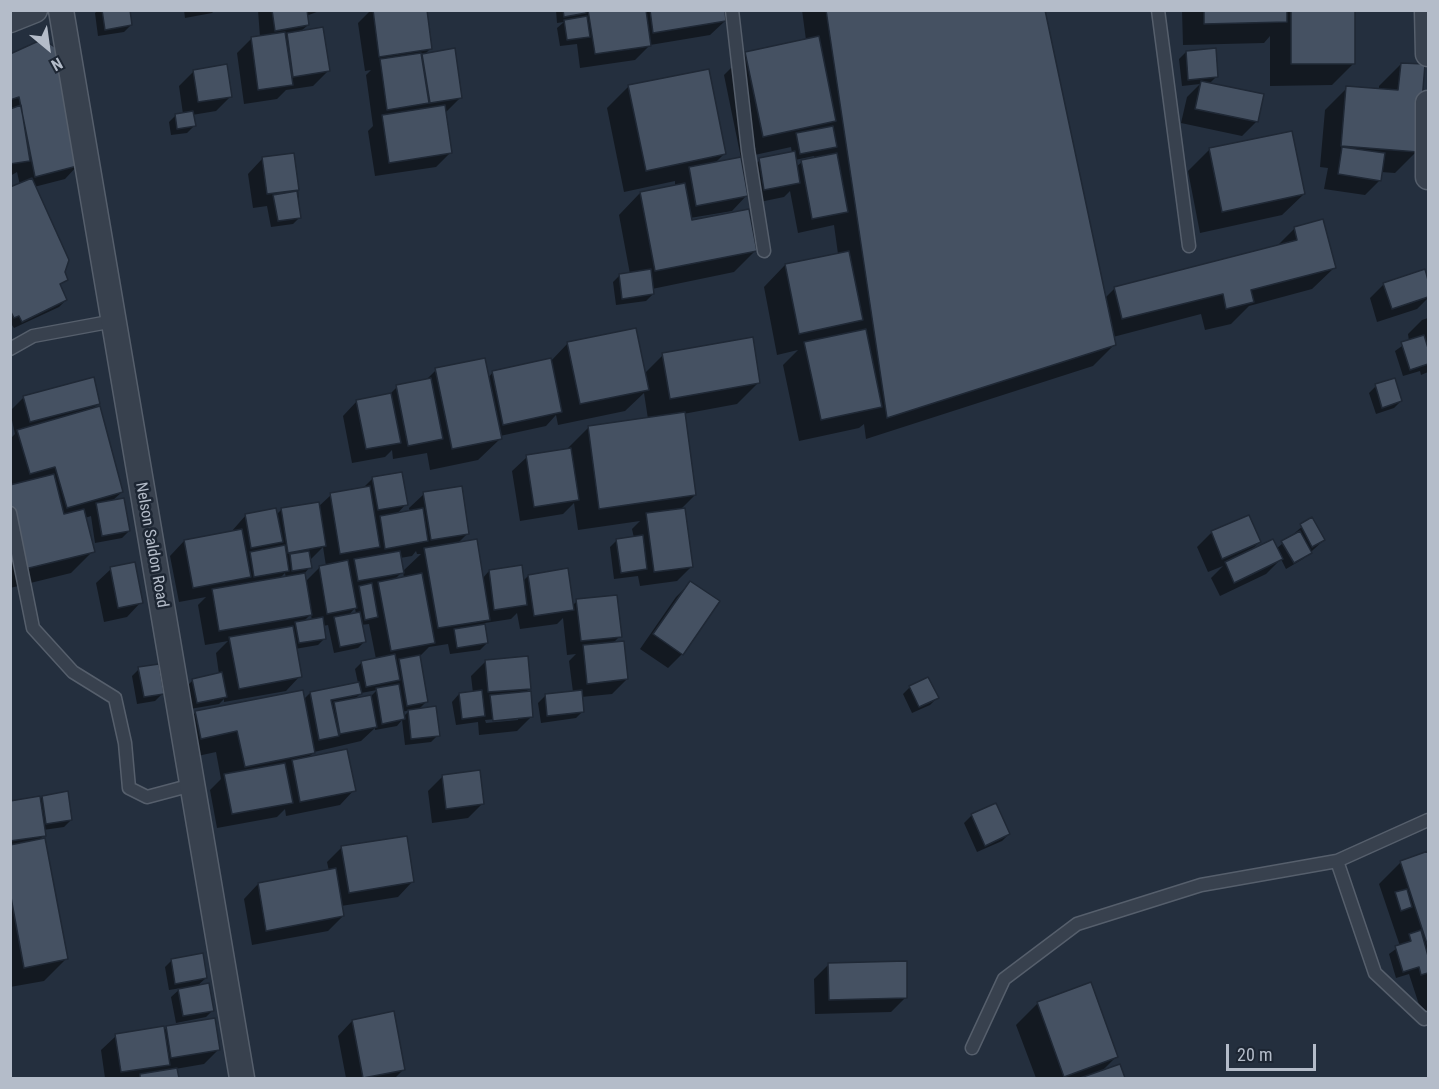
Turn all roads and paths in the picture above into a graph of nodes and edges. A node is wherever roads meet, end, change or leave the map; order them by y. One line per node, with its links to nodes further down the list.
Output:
1 (35, 10): 6 (street)
2 (61, 10): 12 (street, Nelson Saldon Road)
3 (732, 10): 11 (lane)
4 (1158, 10): 10 (lane)
5 (1427, 10): 7 (street)
6 (10, 20)
7 (1428, 54)
8 (1428, 103): 9 (street)
9 (1428, 177)
10 (1189, 246)
11 (765, 251)
12 (114, 321): 13 (lane); 15 (street, Nelson Saldon Road)
13 (10, 349)
14 (10, 513): 15 (lane)
15 (192, 784): 20 (street, Nelson Saldon Road)
16 (1428, 820): 17 (lane)
17 (1337, 861): 18 (lane); 19 (lane)
18 (1428, 1018)
19 (972, 1048)
20 (242, 1078)

